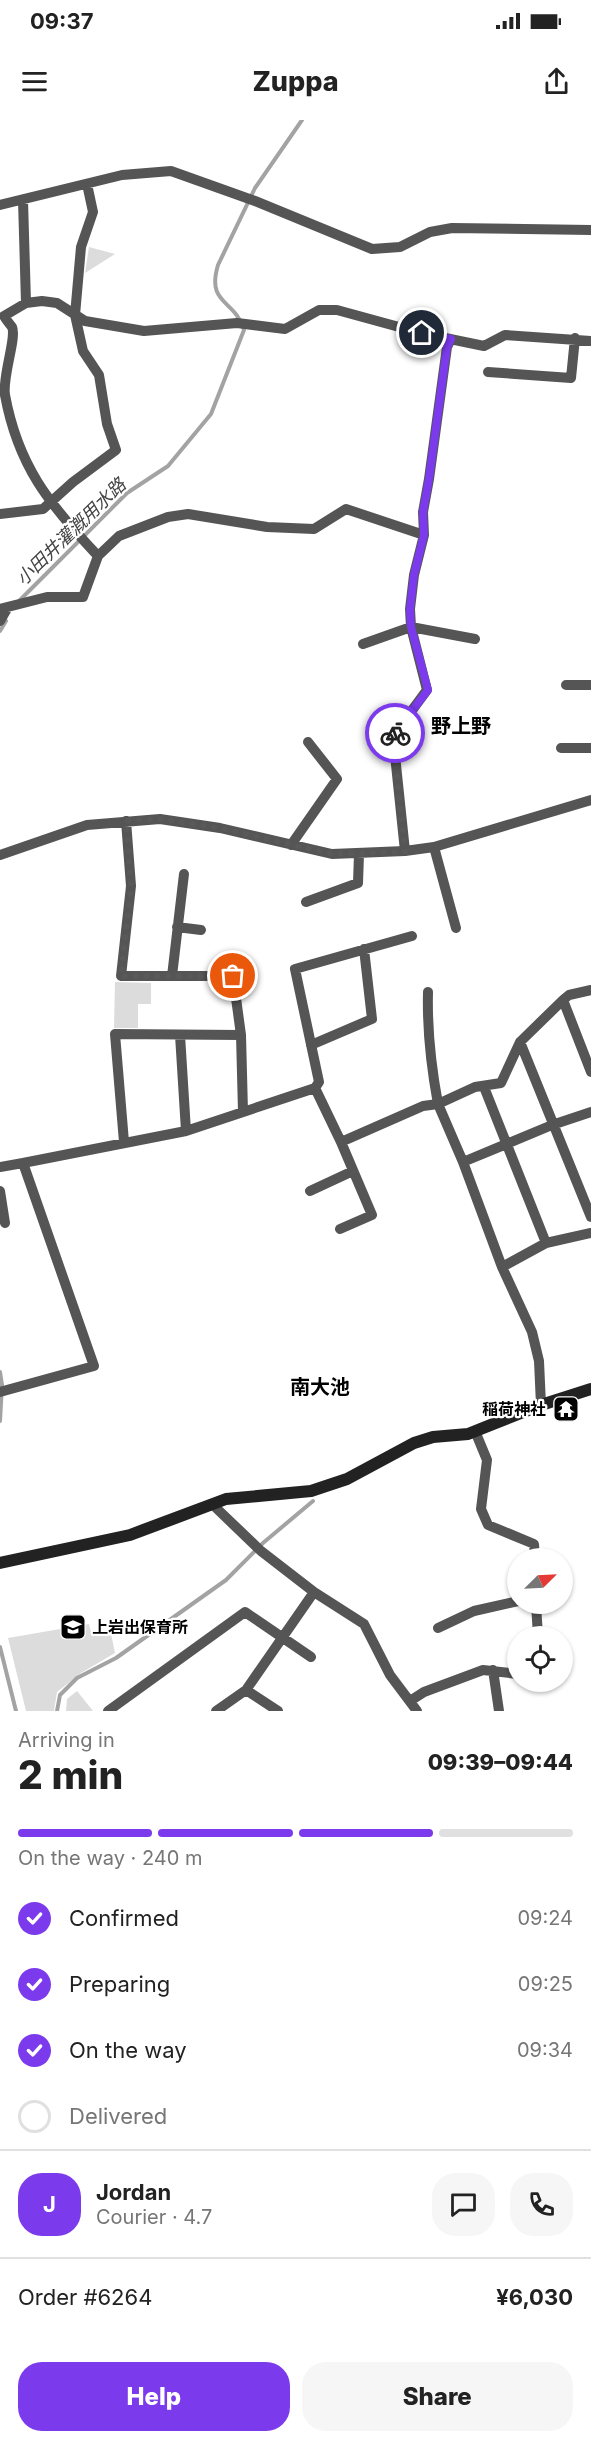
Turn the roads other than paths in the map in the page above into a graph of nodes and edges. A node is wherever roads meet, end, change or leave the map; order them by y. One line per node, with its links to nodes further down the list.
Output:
1 (87, 184): 2 (street); 4 (street); 6 (street)
2 (22, 200): 3 (street); 5 (street)
3 (0, 206)
4 (591, 230)
5 (26, 303): 6 (street); 7 (street)
6 (75, 315): 9 (street); 12 (street)
7 (2, 317): 12 (street)
8 (575, 338): 9 (street); 10 (street); 11 (street)
9 (451, 339): 14 (street)
10 (591, 340)
11 (488, 372)
12 (51, 502): 13 (street); 15 (street)
13 (0, 514)
14 (424, 535): 15 (street); 18 (street)
15 (98, 556): 16 (street)
16 (4, 608): 17 (street)
17 (0, 621)
18 (411, 627): 19 (street); 20 (street); 30 (street)
19 (475, 639)
20 (363, 644)
21 (566, 685): 22 (street)
22 (591, 685)
23 (308, 742): 28 (street)
24 (561, 748): 25 (street)
25 (591, 748)
26 (591, 800): 29 (street)
27 (126, 821): 28 (street); 31 (street); 40 (street)
28 (291, 844): 32 (street)
29 (434, 847): 30 (street); 36 (street)
30 (405, 852): 32 (street)
31 (0, 855)
32 (359, 855): 34 (street)
33 (184, 874): 35 (street)
34 (306, 902)
35 (177, 927): 37 (street); 40 (street)
36 (456, 928)
37 (201, 930)
38 (412, 936): 39 (street)
39 (364, 950): 47 (street); 47 (street)
40 (172, 976): 45 (street)
41 (591, 990): 43 (street)
42 (428, 992): 51 (street)
43 (563, 1000): 46 (street); 48 (street)
44 (180, 1035): 45 (street); 55 (street); 56 (street)
45 (242, 1035): 52 (street)
46 (520, 1042): 49 (street); 54 (street)
47 (311, 1045): 50 (street)
48 (591, 1072)
49 (484, 1087): 51 (street); 58 (street)
50 (315, 1088): 52 (street); 57 (street)
51 (438, 1104): 57 (street); 59 (street)
52 (243, 1112): 55 (street)
53 (591, 1112): 54 (street)
54 (552, 1125): 58 (street); 65 (street)
55 (186, 1131): 56 (street)
56 (124, 1142): 60 (street)
57 (341, 1142): 62 (street)
58 (507, 1143): 59 (street); 69 (street)
59 (463, 1162): 70 (street)
60 (23, 1163): 61 (street); 72 (street)
61 (0, 1167)
62 (353, 1171): 64 (street); 67 (street)
63 (0, 1191): 66 (street)
64 (310, 1191)
65 (591, 1217)
66 (5, 1223)
67 (340, 1228)
68 (591, 1233): 69 (street)
69 (546, 1242): 70 (street)
70 (502, 1267): 73 (street)
71 (591, 1389): 73 (main road)
72 (4, 1391)
73 (541, 1405): 74 (main road)
74 (475, 1431): 75 (main road); 76 (street)
75 (212, 1504): 77 (main road); 78 (street)
76 (534, 1548)
77 (0, 1563)
78 (315, 1592): 81 (street); 86 (street)
79 (507, 1604): 80 (street)
80 (438, 1628)
81 (283, 1638): 82 (street); 85 (street); 87 (street)
82 (311, 1657)
83 (493, 1670): 84 (street); 86 (street); 91 (street)
84 (507, 1672)
85 (246, 1690): 88 (street); 89 (street)
86 (410, 1701): 90 (street)
87 (108, 1711)
88 (216, 1711)
89 (278, 1711)
90 (417, 1711)
91 (499, 1711)

